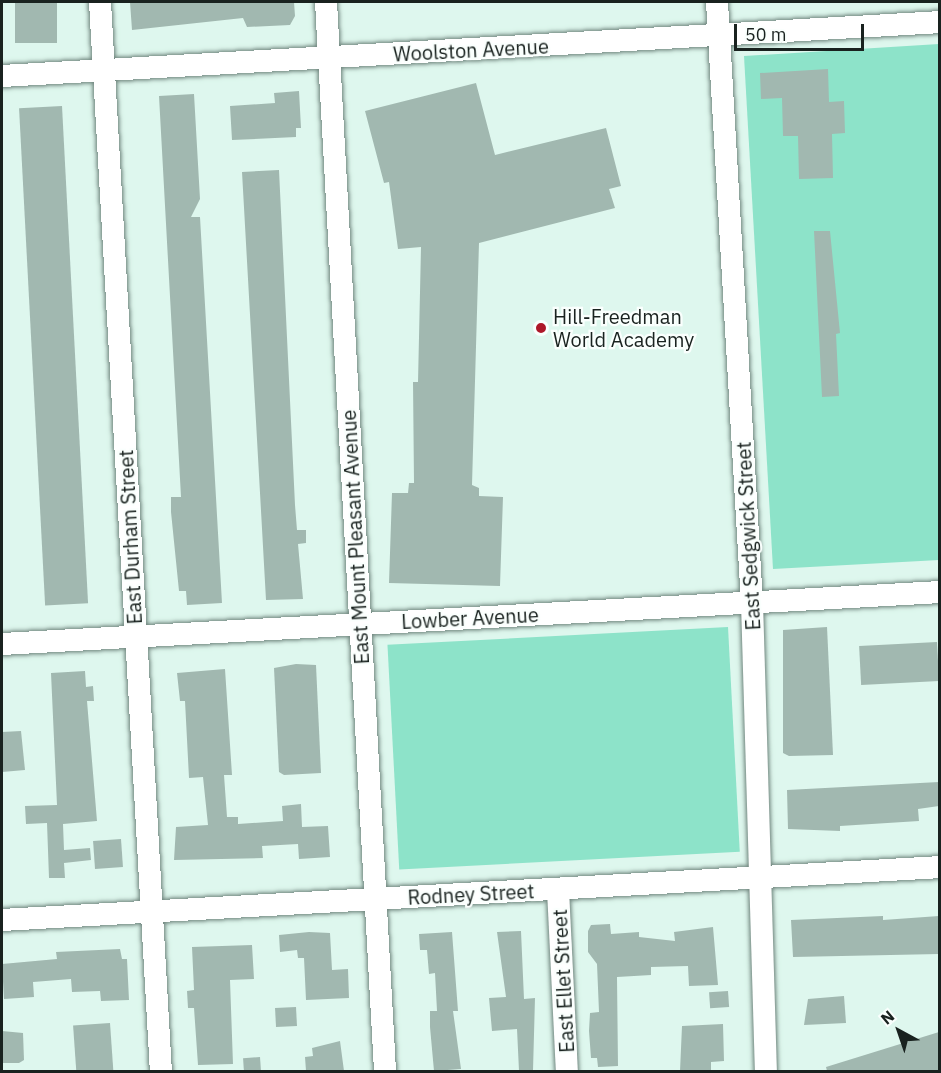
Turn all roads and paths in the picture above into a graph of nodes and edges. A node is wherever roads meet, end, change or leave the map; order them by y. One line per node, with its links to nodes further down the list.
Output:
1 (100, 2): 7 (street, East Durham Street)
2 (326, 2): 6 (street, East Mount Pleasant Avenue)
3 (717, 2): 5 (street, East Sedgwick Street)
4 (939, 22): 5 (street, Woolston Avenue)
5 (719, 35): 6 (street, Woolston Avenue); 10 (street, East Sedgwick Street)
6 (328, 58): 7 (street, Woolston Avenue); 11 (street, East Mount Pleasant Avenue)
7 (104, 70): 8 (street, Woolston Avenue); 12 (street, East Durham Street)
8 (2, 76)
9 (939, 592): 10 (street, Lowber Avenue)
10 (752, 603): 11 (street, Lowber Avenue); 15 (street, East Sedgwick Street)
11 (360, 624): 12 (street, Lowber Avenue); 17 (street, East Mount Pleasant Avenue)
12 (136, 635): 13 (street, Lowber Avenue); 18 (street, East Durham Street)
13 (2, 644)
14 (939, 867): 15 (street, Rodney Street)
15 (758, 877): 16 (street, Rodney Street); 23 (street, East Sedgwick Street)
16 (558, 890): 17 (street, Rodney Street); 22 (street, East Ellet Street)
17 (376, 899): 18 (street, Rodney Street); 21 (street, East Mount Pleasant Avenue)
18 (152, 911): 19 (street, Rodney Street); 20 (street, East Durham Street)
19 (2, 920)
20 (161, 1071)
21 (385, 1071)
22 (567, 1071)
23 (766, 1071)

